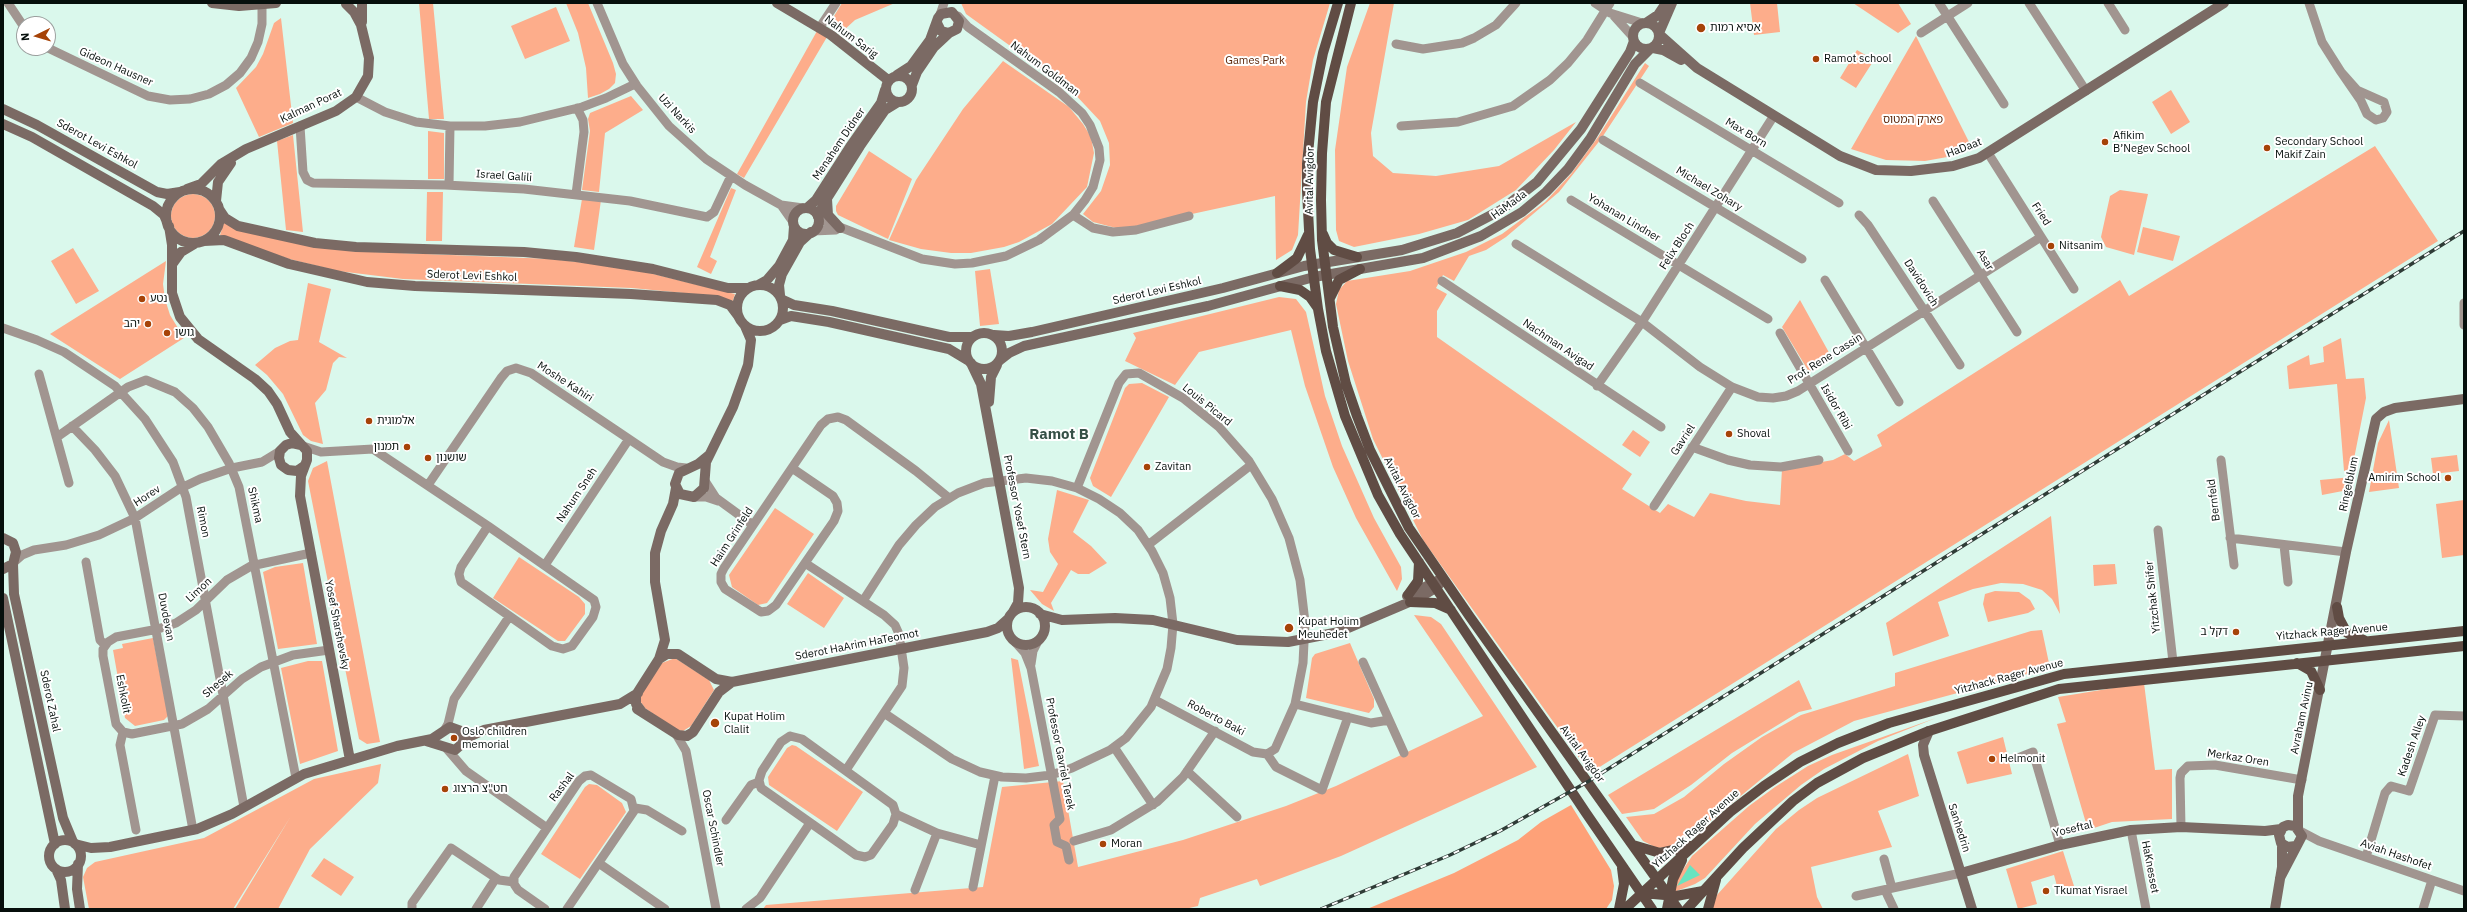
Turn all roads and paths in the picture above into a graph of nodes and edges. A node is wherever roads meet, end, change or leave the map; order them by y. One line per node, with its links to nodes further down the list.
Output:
1 (8, 3): 26 (street)
2 (212, 3): 23 (street)
3 (276, 3): 23 (street)
4 (360, 3): 22 (street); 31 (street, Kalman Porat)
5 (597, 3): 44 (street, Uzi Narkis)
6 (777, 3): 30 (street, Nahum Sarig)
7 (836, 3): 30 (street)
8 (944, 3): 28 (street)
9 (948, 3): 25 (street, Nahum Goldman)
10 (1338, 3): 80 (main road, Avital Avigdor)
11 (1351, 3): 81 (main road, Avital Avigdor)
12 (1516, 3): 38 (street)
13 (1595, 3): 24 (street)
14 (1666, 3): 29 (street)
15 (1672, 3): 36 (street)
16 (1939, 3): 27 (street)
17 (1968, 3): 27 (street)
18 (2029, 3): 47 (street)
19 (2108, 3): 32 (street)
20 (2224, 3): 47 (street, HaDaat)
21 (2308, 3): 42 (street)
22 (345, 4): 31 (street, Kalman Porat)
23 (262, 5): 40 (street, Gideon Hausner)
24 (1608, 9): 29 (street); 37 (street); 57 (street)
25 (956, 14): 28 (street); 33 (street); 34 (street, Nahum Goldman)
26 (17, 16)
27 (1947, 17): 35 (street); 50 (street)
28 (938, 19): 33 (street); 43 (street, Menahem Didner)
29 (1644, 23): 36 (street); 37 (street)
30 (820, 27): 43 (street, Nahum Sarig)
31 (362, 28): 48 (street, Kalman Porat)
32 (2125, 30)
33 (951, 33): 34 (street); 46 (street)
34 (977, 33): 74 (street, Nahum Goldman)
35 (1921, 33)
36 (1660, 34): 39 (street); 41 (street, HaDaat)
37 (1633, 39): 39 (street); 87 (street, HaMada)
38 (1396, 44)
39 (1651, 49): 41 (street, HaDaat); 93 (street, HaMada)
40 (56, 52)
41 (1697, 68): 53 (street, HaDaat)
42 (2341, 72): 42 (street)
43 (890, 82): 46 (street); 49 (street); 73 (street, Menahem Didner)
44 (635, 84): 51 (street); 62 (street, Uzi Narkis)
45 (1640, 84): 60 (street, Max Born)
46 (912, 86): 49 (street)
47 (2086, 91): 61 (street, HaDaat)
48 (356, 97): 55 (street, Kalman Porat); 56 (street)
49 (898, 102): 65 (street, Menahem Didner)
50 (2004, 104)
51 (577, 108): 56 (street); 66 (street)
52 (3, 109): 64 (street, Sderot Levi Eshkol)
53 (1773, 116): 60 (street, Felix Bloch); 61 (street, HaDaat)
54 (3, 124): 78 (street)
55 (300, 126): 59 (street, Kalman Porat); 63 (street, Israel Galili)
56 (450, 126): 63 (street)
57 (1401, 126)
58 (1603, 140): 72 (street, Michael Zohary)
59 (251, 146): 64 (street, Kalman Porat); 70 (street, Kalman Porat)
60 (1752, 150): 69 (street, Max Born); 72 (street, Felix Bloch)
61 (1988, 153): 84 (street, Fried)
62 (730, 176): 66 (street, Israel Galili); 71 (street, Uzi Narkis)
63 (450, 185): 66 (street, Israel Galili)
64 (184, 191): 70 (street); 78 (street)
65 (830, 193): 77 (street, Menahem Didner); 82 (street)
66 (576, 194)
67 (1571, 200): 91 (street, Yohanan Lindner)
68 (1933, 201): 96 (street, Asar)
69 (1839, 204)
70 (218, 205): 85 (street); 102 (street)
71 (781, 205): 73 (street, Uzi Narkis); 79 (street, Uzi Narkis)
72 (1716, 207): 88 (street, Michael Zohary); 91 (street, Felix Bloch)
73 (805, 208): 77 (street); 79 (street)
74 (1073, 215): 76 (street); 82 (street, Nahum Goldman)
75 (1859, 215): 108 (street, Davidovich)
76 (1189, 216)
77 (819, 218): 82 (street, Nahum Goldman); 83 (street)
78 (168, 224): 85 (street); 92 (street)
79 (794, 224): 83 (street); 100 (street)
80 (1309, 227): 90 (main road, Avital Avigdor); 94 (main road)
81 (1321, 229): 87 (main road); 89 (main road, Avital Avigdor)
82 (844, 230): 83 (street, Nahum Goldman)
83 (812, 232): 104 (street)
84 (2042, 237): 96 (street, Prof. Rene Cassin); 103 (street, Fried)
85 (200, 242): 92 (street); 109 (street, Sderot Levi Eshkol)
86 (1516, 244): 112 (street, Prof. Rene Cassin)
87 (1357, 257): 89 (street, HaMada)
88 (1802, 259)
89 (1324, 262): 90 (street, Sderot Levi Eshkol); 95 (main road, Avital Avigdor)
90 (1312, 264): 94 (street, Sderot Levi Eshkol); 97 (main road, Avital Avigdor)
91 (1679, 265): 110 (street, Yohanan Lindner); 112 (street, Felix Bloch)
92 (171, 269): 133 (street)
93 (1360, 269): 95 (street, HaMada); 105 (main road)
94 (1277, 273): 119 (street, Sderot Levi Eshkol)
95 (1326, 275): 97 (street, HaMada); 105 (main road, Avital Avigdor)
96 (1981, 276): 108 (street, Prof. Rene Cassin); 117 (street, Asar)
97 (1314, 277): 101 (street); 107 (main road, Avital Avigdor)
98 (1826, 280): 121 (street)
99 (1442, 281): 128 (street, Nachman Avigad)
100 (758, 285): 102 (street); 104 (street)
101 (1280, 286): 107 (main road); 124 (street)
102 (748, 288): 109 (street)
103 (2074, 289)
104 (781, 297): 111 (street); 120 (street)
105 (1329, 302): 189 (main road, Avital Avigdor)
106 (2464, 303): 113 (street)
107 (1318, 309): 180 (main road, Avital Avigdor)
108 (1925, 311): 121 (street, Prof. Rene Cassin); 125 (street, Davidovich)
109 (739, 317): 114 (street)
110 (1768, 319)
111 (780, 320): 116 (street); 123 (street)
112 (1642, 322): 128 (street, Felix Bloch); 129 (street, Prof. Rene Cassin)
113 (2464, 325)
114 (745, 326): 116 (street); 122 (street)
115 (3, 328): 130 (street, Rimon)
116 (766, 330): 122 (street)
117 (2017, 332)
118 (1780, 333): 127 (street, Isidor Ribi)
119 (994, 335): 120 (street); 124 (street)
120 (972, 337): 123 (street)
121 (1866, 347): 127 (street, Prof. Rene Cassin); 132 (street)
122 (750, 353): 144 (street)
123 (970, 362): 124 (street); 136 (street, Professor Yosef Stern)
124 (998, 363): 136 (street, Professor Yosef Stern)
125 (1960, 365)
126 (39, 374): 137 (street)
127 (1809, 384): 129 (street, Prof. Rene Cassin); 142 (street, Isidor Ribi)
128 (1597, 386): 135 (street, Nachman Avigad)
129 (1732, 387): 140 (street, Gavriel)
130 (121, 392): 134 (street, Shikma); 152 (street, Shikma); 160 (street, Rimon)
131 (2464, 399): 178 (street, Ringelblum)
132 (1899, 402)
133 (285, 422): 139 (street); 141 (street)
134 (72, 426): 137 (street, Shikma); 168 (street, Duvdevan)
135 (1661, 427)
136 (990, 432): 156 (street, Professor Yosef Stern)
137 (56, 437): 157 (street)
138 (629, 439): 148 (street, Moshe Kahiri); 158 (street, Moshe Kahiri); 185 (street, Nahum Sneh)
139 (302, 445): 141 (street); 143 (street); 149 (street)
140 (1692, 447): 145 (street); 166 (street, Gavriel)
141 (280, 450): 147 (street, Horev); 153 (street)
142 (1848, 451)
143 (323, 452): 149 (street); 158 (street)
144 (709, 455): 151 (street); 155 (street)
145 (1819, 460)
146 (2221, 460): 173 (street, Bernfeld)
147 (262, 462): 152 (street, Horev); 153 (street, Horev)
148 (663, 462): 151 (street, Moshe Kahiri); 159 (street, Moshe Kahiri)
149 (305, 464): 153 (street); 162 (street, Yosef Sharshevsky)
150 (1251, 466): 161 (street, Louis Picard); 175 (street); 207 (street, Louis Picard)
151 (688, 467): 155 (street); 159 (street)
152 (232, 468): 160 (street, Horev); 184 (street, Shikma)
153 (284, 468): 162 (street, Yosef Sharshevsky)
154 (792, 468): 164 (street, Haim Grinfeld); 170 (street, Haim Grinfeld); 183 (street)
155 (705, 480): 163 (street); 165 (street)
156 (1000, 480): 161 (street); 164 (street); 190 (street, Professor Yosef Stern)
157 (69, 483)
158 (428, 485): 169 (street)
159 (676, 486): 163 (street); 167 (street)
160 (183, 487): 168 (street, Horev); 193 (street, Rimon)
161 (1077, 488): 175 (street)
162 (300, 496): 179 (street, Yosef Sharshevsky)
163 (693, 497): 165 (street); 167 (street)
164 (949, 498): 194 (street)
165 (720, 501): 170 (street)
166 (1654, 506)
167 (669, 515): 205 (street)
168 (135, 518): 177 (street, Horev); 202 (street, Duvdevan)
169 (488, 526): 185 (street); 199 (street)
170 (753, 526): 183 (street, Haim Grinfeld)
171 (3, 528): 174 (street)
172 (2158, 530): 220 (street, Yitzchak Shifer)
173 (2230, 538): 176 (street); 186 (street, Bernfeld)
174 (7, 539): 177 (street, Horev); 182 (street, Sderot Zahal)
175 (1148, 545): 201 (street)
176 (2284, 545): 178 (street); 188 (street)
177 (44, 548): 182 (street, Horev)
178 (2346, 552): 195 (street, Ringelblum)
179 (311, 553): 184 (street, Limon); 214 (street, Yosef Sharshevsky)
180 (1418, 560): 189 (main road, Avital Avigdor); 192 (main road)
181 (86, 562): 210 (street, Eshkolit)
182 (14, 563): 187 (street); 286 (street, Sderot Zahal)
183 (805, 563): 194 (street)
184 (255, 565): 193 (street, Limon); 218 (street, Shikma)
185 (545, 565): 199 (street)
186 (2234, 565)
187 (3, 569)
188 (2288, 582)
189 (1438, 583): 192 (street); 197 (main road, Avital Avigdor); 290 (main road, Avital Avigdor)
190 (1020, 588): 196 (street, Professor Yosef Stern); 198 (street, Professor Yosef Stern)
191 (3, 598): 288 (street)
192 (1409, 599): 197 (main road); 207 (street)
193 (206, 601): 202 (street, Limon); 227 (street, Rimon)
194 (863, 601): 213 (street)
195 (2337, 607): 209 (main road); 211 (street, Ringelblum)
196 (1038, 612): 198 (street); 200 (street); 206 (street)
197 (1454, 613): 301 (main road, Avital Avigdor)
198 (1011, 616): 203 (street, Sderot HaArim HaTeomot); 208 (street)
199 (509, 617): 234 (street)
200 (1064, 620): 201 (street); 206 (street)
201 (1173, 624): 207 (street); 229 (street)
202 (156, 629): 210 (street, Limon); 238 (street, Duvdevan)
203 (987, 632): 208 (street, Sderot HaArim HaTeomot); 213 (street, Sderot HaArim HaTeomot)
204 (2464, 632): 209 (main road, Yitzhack Rager Avenue)
205 (665, 634): 215 (street); 216 (street)
206 (1041, 637): 208 (street); 222 (street, Professor Gavriel Terek)
207 (1304, 640): 231 (street)
208 (1014, 641): 222 (street, Professor Gavriel Terek)
209 (2367, 641): 211 (main road, Yitzhack Rager Avenue)
210 (105, 645): 243 (street, Eshkolit)
211 (2329, 645): 217 (street, Avraham Avinu); 220 (main road, Yitzhack Rager Avenue)
212 (2464, 646): 217 (main road)
213 (901, 649): 224 (street, Sderot HaArim HaTeomot); 233 (street)
214 (329, 650): 218 (street, Shesek); 257 (street, Yosef Sharshevsky)
215 (680, 655): 216 (street); 223 (street, Sderot HaArim HaTeomot)
216 (659, 659): 226 (street)
217 (2327, 660): 221 (main road); 225 (street, Avraham Avinu)
218 (273, 662): 227 (street, Shesek); 263 (street, Shikma)
219 (1364, 662): 237 (street)
220 (2173, 662): 289 (main road, Yitzhack Rager Avenue)
221 (2297, 663): 225 (main road); 242 (main road)
222 (1031, 668): 261 (street, Professor Gavriel Terek)
223 (714, 678): 224 (street, Sderot HaArim HaTeomot); 228 (street)
224 (732, 682): 228 (street, Sderot HaArim HaTeomot)
225 (2320, 690): 264 (street, Avraham Avinu)
226 (638, 692): 230 (street); 232 (street)
227 (224, 695): 238 (street, Shesek); 268 (street, Rimon)
228 (717, 695): 245 (street, Sderot HaArim HaTeomot)
229 (1155, 700): 241 (street, Roberto Baki); 250 (street)
230 (620, 704): 232 (street); 240 (street)
231 (1295, 704): 236 (street); 254 (street)
232 (642, 712): 246 (street)
233 (884, 713): 259 (street); 262 (street)
234 (450, 714): 239 (street); 244 (street)
235 (2464, 716): 296 (street, Kadesh Alley)
236 (1348, 717): 237 (street); 254 (street)
237 (1389, 720): 253 (street)
238 (174, 726): 243 (street, Shesek); 279 (street, Duvdevan)
239 (458, 729): 240 (street); 244 (street); 249 (street)
240 (486, 729): 249 (street)
241 (1215, 731): 254 (street, Roberto Baki); 260 (street)
242 (1929, 731): 247 (main road); 255 (street, Sanhedrin)
243 (123, 732): 278 (street)
244 (443, 732): 248 (street); 251 (street)
245 (693, 732): 246 (street); 252 (street)
246 (676, 734): 252 (street, Oscar Schindler)
247 (1901, 740): 255 (street); 304 (main road)
248 (424, 741): 251 (street); 257 (street)
249 (462, 744): 251 (street); 258 (street)
250 (1114, 747): 261 (street); 267 (street)
251 (446, 748): 258 (street)
252 (686, 751): 326 (street, Oscar Schindler)
253 (1404, 753)
254 (1266, 754)
255 (1924, 755): 303 (street, Sanhedrin)
256 (2018, 758): 291 (street)
257 (350, 760): 263 (street)
258 (459, 763): 276 (street)
259 (846, 770): 265 (street); 270 (street)
260 (1187, 772): 267 (street); 271 (street)
261 (1051, 774): 262 (street); 298 (street, Professor Gavriel Terek)
262 (995, 776): 293 (street)
263 (296, 778): 268 (street)
264 (2302, 780): 266 (street, Avraham Avinu); 274 (street, Merkaz Oren)
265 (759, 782): 272 (street); 273 (street)
266 (2298, 796): 275 (street, Avraham Avinu); 277 (street, Avraham Avinu)
267 (1153, 805): 284 (street)
268 (244, 807): 279 (street)
269 (635, 808): 276 (street, Rashal); 281 (street); 300 (street)
270 (896, 814): 273 (street); 283 (street)
271 (1237, 817)
272 (726, 820)
273 (810, 823): 327 (street)
274 (2181, 827): 280 (street, Yoseftal); 282 (street, Yoseftal)
275 (2283, 827): 277 (street); 282 (street, Yoseftal); 287 (street)
276 (547, 828): 309 (street)
277 (2299, 829): 285 (street, Aviah Hashofet); 292 (street)
278 (136, 830)
279 (193, 830): 294 (street)
280 (2131, 830): 291 (street, Yoseftal); 337 (street, HaKnesset)
281 (682, 831)
282 (2266, 831): 287 (street)
283 (937, 833): 293 (street); 312 (street)
284 (1074, 841)
285 (2319, 841): 292 (street, Aviah Hashofet); 296 (street, Aviah Hashofet)
286 (74, 843): 288 (street); 294 (street); 299 (street)
287 (2281, 843): 292 (street); 306 (street)
288 (54, 844): 302 (street)
289 (1695, 844): 290 (main road); 295 (main road, Yitzhack Rager Avenue)
290 (1633, 845): 307 (main road, Avital Avigdor)
291 (2060, 845): 303 (street, Yoseftal)
292 (2298, 845): 306 (street)
293 (981, 846): 310 (street)
294 (110, 847): 299 (street)
295 (1687, 852): 307 (main road, Yitzhack Rager Avenue); 318 (main road)
296 (2366, 857): 308 (street, Aviah Hashofet)
297 (1884, 859): 311 (street)
298 (1069, 860)
299 (79, 863): 302 (street); 320 (street)
300 (600, 864): 324 (street); 325 (street)
301 (1621, 864): 315 (main road, Avital Avigdor); 328 (main road)
302 (56, 869): 319 (street)
303 (1961, 872): 311 (street, Yoseftal); 336 (street, Sanhedrin)
304 (1720, 873): 313 (main road); 334 (main road)
305 (496, 878): 309 (street); 321 (street); 322 (street)
306 (2280, 878): 338 (street)
307 (1657, 880): 315 (main road, Yitzhack Rager Avenue); 316 (main road); 318 (main road, Avital Avigdor)
308 (2432, 880): 314 (street, Aviah Hashofet); 339 (street)
309 (514, 882): 323 (street)
310 (972, 887)
311 (1888, 889): 317 (street, Yoseftal); 335 (street)
312 (915, 890)
313 (1704, 891): 318 (main road); 333 (main road)
314 (2464, 891)
315 (1642, 894): 316 (main road); 329 (main road, Yitzhack Rager Avenue); 330 (main road, Avital Avigdor)
316 (1657, 896): 318 (main road); 330 (main road)
317 (1856, 896)
318 (1669, 897): 331 (main road); 332 (main road, Avital Avigdor)
319 (66, 909)
320 (80, 909)
321 (412, 909)
322 (476, 909)
323 (545, 909)
324 (567, 909)
325 (665, 909)
326 (716, 909)
327 (746, 909)
328 (1619, 909)
329 (1625, 909)
330 (1653, 909)
331 (1667, 909)
332 (1678, 909)
333 (1687, 909)
334 (1708, 909)
335 (1894, 909)
336 (1972, 909)
337 (2146, 909)
338 (2275, 909)
339 (2423, 909)

